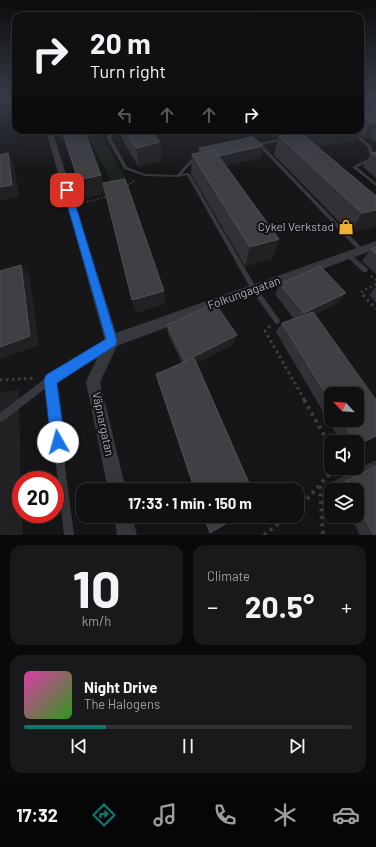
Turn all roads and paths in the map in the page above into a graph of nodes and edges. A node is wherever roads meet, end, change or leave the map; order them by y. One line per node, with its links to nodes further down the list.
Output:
1 (50, 134): 22 (street)
2 (111, 134): 8 (lane)
3 (355, 134): 10 (lane)
4 (291, 137): 5 (lane)
5 (259, 144): 6 (lane); 15 (lane)
6 (252, 146)
7 (202, 156): 9 (lane)
8 (139, 173): 9 (lane); 11 (path)
9 (178, 176): 19 (lane)
10 (376, 184)
11 (123, 190)
12 (112, 195): 13 (path)
13 (87, 202)
14 (376, 245): 15 (street, Folkungagatan)
15 (361, 250): 16 (street, Folkungagatan)
16 (348, 255): 17 (lane); 19 (street, Folkungagatan)
17 (365, 270)
18 (376, 284): 20 (path)
19 (254, 289): 21 (lane); 22 (street, Folkungagatan)
20 (376, 309)
21 (277, 321): 26 (path)
22 (112, 341): 24 (lane); 28 (street, Väpnargatan)
23 (0, 380): 24 (path)
24 (50, 380): 25 (lane); 33 (lane)
25 (0, 418)
26 (324, 436)
27 (329, 475): 29 (path)
28 (115, 483)
29 (320, 485): 30 (path); 36 (path)
30 (304, 504)
31 (124, 523): 34 (street)
32 (280, 523): 35 (path)
33 (69, 535)
34 (127, 535)
35 (264, 535)
36 (323, 535)

